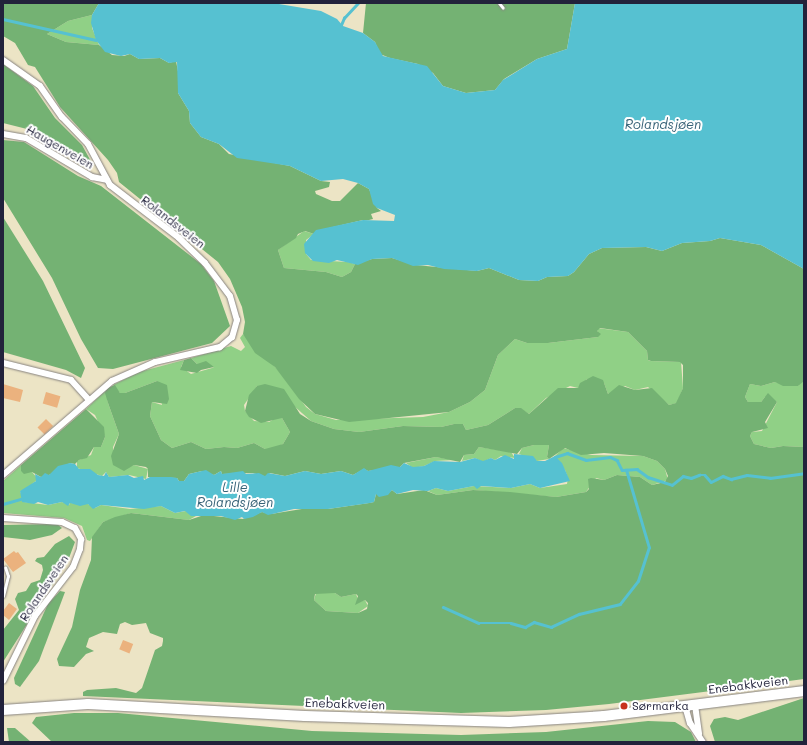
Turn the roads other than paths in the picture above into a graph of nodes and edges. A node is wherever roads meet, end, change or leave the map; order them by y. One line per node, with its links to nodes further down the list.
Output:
1 (499, 3): 2 (lane)
2 (503, 8)
3 (3, 60): 5 (street, Rolandsveien)
4 (3, 134): 5 (street, Haugenveien)
5 (107, 180): 7 (street, Rolandsveien)
6 (3, 363): 7 (street)
7 (89, 400): 8 (street, Rolandsveien)
8 (3, 475)
9 (3, 518): 12 (street, Rolandsveien)
10 (5, 567): 11 (lane)
11 (3, 596)
12 (3, 681)
13 (804, 691): 14 (main road, Enebakkveien)
14 (690, 706): 15 (main road, Enebakkveien); 16 (street, Enebakkveien); 16 (street, Enebakkveien)
15 (3, 710)
16 (699, 734): 17 (street, Enebakkveien)
17 (703, 742)

